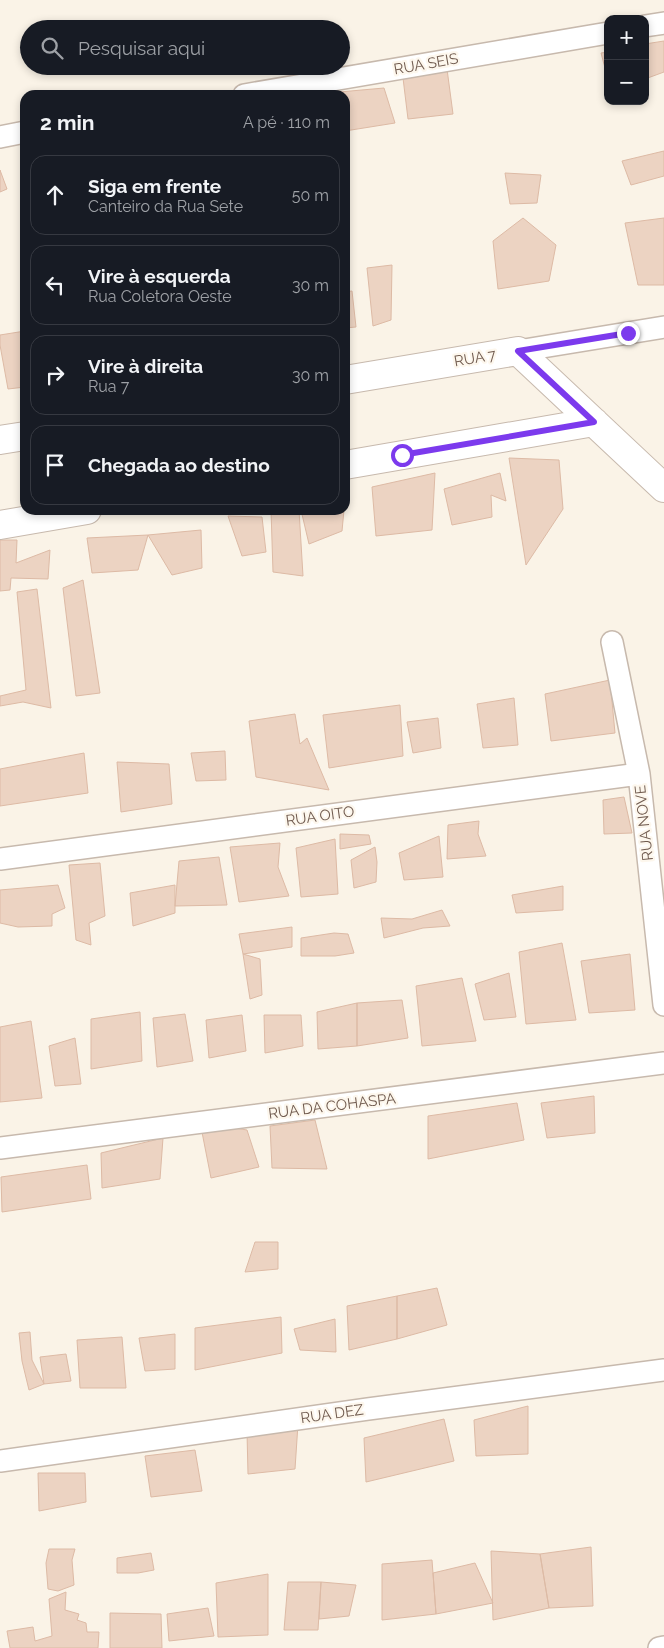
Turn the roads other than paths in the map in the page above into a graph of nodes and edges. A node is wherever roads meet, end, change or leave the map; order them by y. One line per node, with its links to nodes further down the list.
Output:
1 (664, 23): 2 (street)
2 (649, 25)
3 (604, 34): 4 (street, RUA SEIS)
4 (273, 90)
5 (20, 133): 6 (street)
6 (0, 137)
7 (664, 327): 8 (street, RUA 7)
8 (518, 351): 9 (street, RUA 7); 10 (street)
9 (350, 379)
10 (594, 422): 13 (street); 14 (street)
11 (20, 437): 12 (street)
12 (0, 440)
13 (350, 464)
14 (664, 488)
15 (58, 515): 16 (street)
16 (0, 525)
17 (612, 642): 18 (street, RUA NOVE)
18 (639, 774): 19 (street, RUA OITO); 20 (street, RUA NOVE)
19 (0, 859)
20 (664, 1005)
21 (664, 1063): 22 (street, RUA DA COHASPA)
22 (0, 1148)
23 (664, 1370): 24 (street, RUA DEZ)
24 (0, 1461)
25 (664, 1647): 26 (street)
26 (659, 1648)

